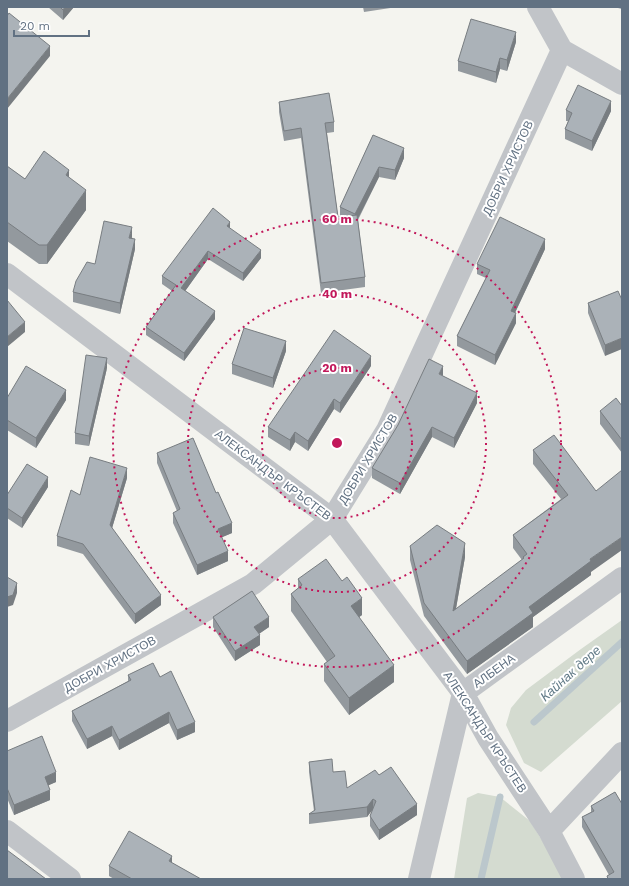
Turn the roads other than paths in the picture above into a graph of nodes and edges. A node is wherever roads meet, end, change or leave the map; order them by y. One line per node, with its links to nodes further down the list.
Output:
1 (538, 7): 2 (street)
2 (562, 50): 3 (street); 5 (street, ДОБРИ ХРИСТОВ)
3 (622, 84)
4 (7, 274): 5 (street, АЛЕКСАНДЪР КРЪСТЕВ)
5 (332, 519): 7 (street, АЛЕКСАНДЪР КРЪСТЕВ); 8 (street, ДОБРИ ХРИСТОВ)
6 (622, 578): 7 (street, АЛБЕНА)
7 (462, 693): 11 (street, АЛЕКСАНДЪР КРЪСТЕВ); 13 (street, АЛБЕНА)
8 (7, 721)
9 (622, 753): 11 (street)
10 (7, 831): 12 (street)
11 (549, 831): 14 (street, АЛЕКСАНДЪР КРЪСТЕВ)
12 (70, 879)
13 (419, 879)
14 (574, 879)

